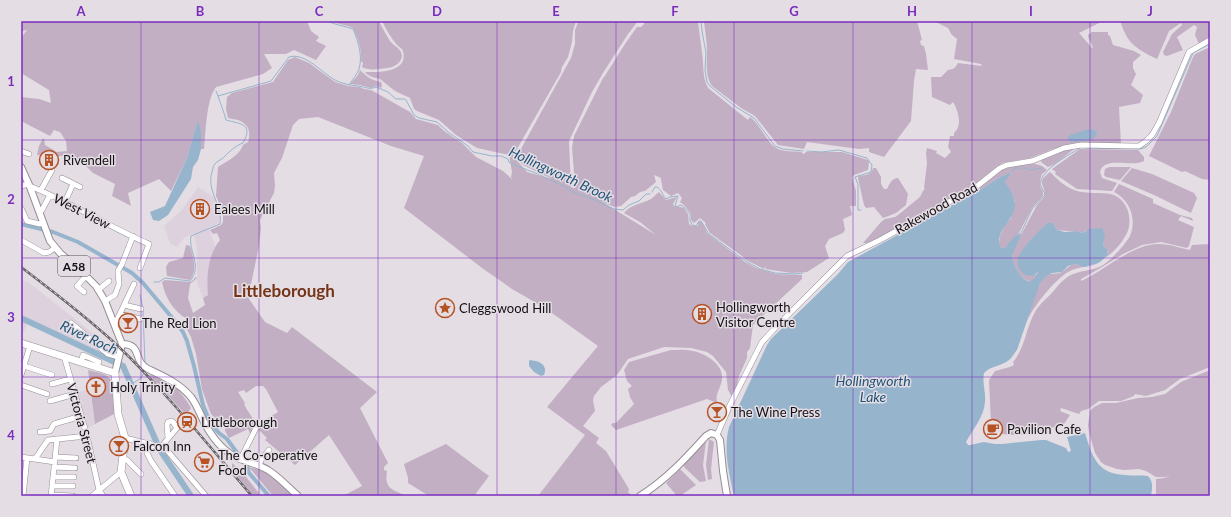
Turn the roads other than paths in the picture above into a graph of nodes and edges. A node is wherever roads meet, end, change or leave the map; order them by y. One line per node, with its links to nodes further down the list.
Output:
1 (1210, 40): 51 (street, Rakewood Road)
2 (21, 151): 3 (street)
3 (29, 154)
4 (21, 167): 8 (main road, A58)
5 (52, 170): 11 (street)
6 (62, 178): 7 (street)
7 (71, 181): 10 (street); 13 (street)
8 (29, 185): 9 (street); 11 (street, West View); 15 (main road, A58)
9 (21, 186)
10 (80, 187)
11 (41, 190): 12 (street, West View)
12 (50, 195): 13 (street, West View); 15 (street)
13 (65, 202): 17 (street, West View)
14 (21, 208): 16 (street)
15 (40, 212): 16 (main road, A58)
16 (44, 226): 19 (main road, A58)
17 (133, 236): 20 (street, West View); 26 (street)
18 (21, 240): 19 (street)
19 (55, 248): 21 (main road, A58)
20 (140, 268)
21 (86, 276): 24 (main road, A58); 25 (street)
22 (109, 281): 24 (street)
23 (134, 284): 27 (street)
24 (98, 290): 26 (main road, A58)
25 (84, 292)
26 (106, 301): 32 (main road, A58)
27 (124, 305): 28 (street); 29 (street)
28 (141, 309)
29 (120, 314): 30 (street); 32 (street)
30 (140, 319)
31 (71, 323): 37 (street)
32 (115, 324): 34 (main road, A58)
33 (21, 343): 35 (highway)
34 (122, 344): 37 (main road); 60 (main road)
35 (30, 346): 36 (highway); 38 (street)
36 (64, 356): 39 (highway); 42 (street, Victoria Street)
37 (119, 358): 39 (main road)
38 (23, 365): 40 (street); 41 (street)
39 (115, 372): 53 (highway)
40 (21, 375)
41 (52, 375)
42 (70, 379): 43 (street); 46 (street, Victoria Street)
43 (52, 384)
44 (21, 385): 45 (street)
45 (47, 394)
46 (75, 394): 47 (street); 48 (street, Victoria Street)
47 (50, 401)
48 (81, 416): 50 (street); 52 (street, Victoria Street)
49 (256, 428): 60 (street)
50 (40, 432)
51 (717, 435): 83 (main road); 84 (main road)
52 (87, 436): 55 (street); 73 (street, Victoria Street)
53 (125, 438): 56 (street); 62 (highway)
54 (168, 438): 57 (street)
55 (57, 439): 63 (street); 64 (street)
56 (150, 444): 57 (street); 80 (street)
57 (163, 447): 81 (street)
58 (269, 450): 65 (street)
59 (24, 457): 63 (street); 74 (street)
60 (240, 457): 65 (main road)
61 (76, 458): 64 (street)
62 (122, 458): 67 (highway); 68 (street)
63 (35, 459): 64 (street)
64 (55, 462): 66 (street); 69 (street)
65 (259, 466): 82 (main road)
66 (75, 468)
67 (121, 472): 73 (street); 79 (highway)
68 (141, 474)
69 (53, 477): 70 (street); 71 (street)
70 (74, 477)
71 (52, 486): 72 (street); 75 (street)
72 (73, 486)
73 (99, 490): 77 (street); 78 (street)
74 (23, 496)
75 (51, 496): 76 (street)
76 (73, 496)
77 (92, 496)
78 (103, 496)
79 (131, 496)
80 (175, 496)
81 (206, 496)
82 (298, 496)
83 (640, 496)
84 (727, 496)

